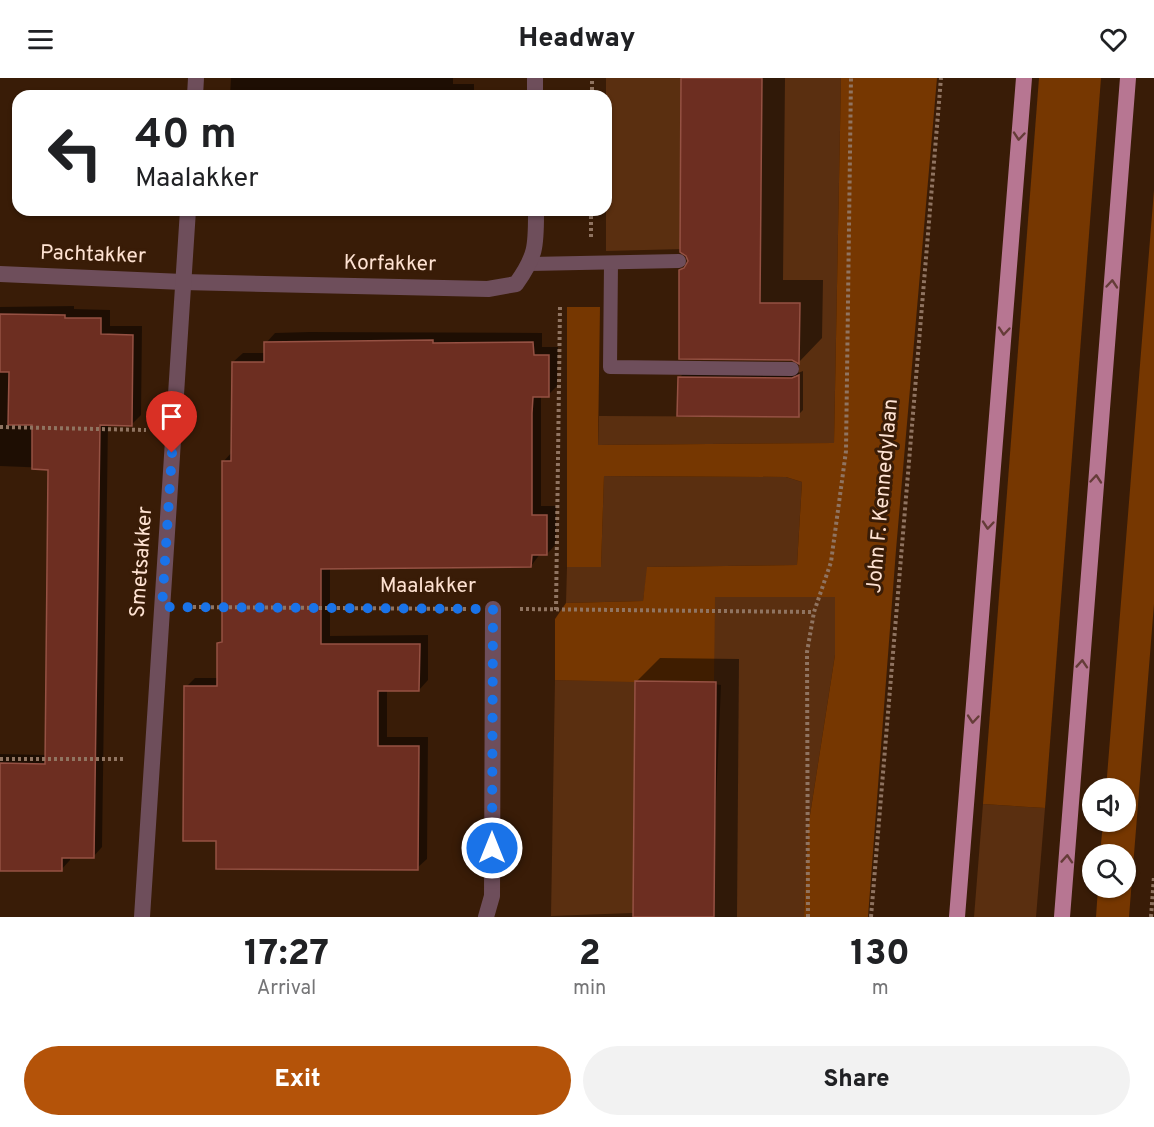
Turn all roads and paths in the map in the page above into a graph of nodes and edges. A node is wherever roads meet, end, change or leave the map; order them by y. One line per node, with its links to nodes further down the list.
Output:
1 (851, 78): 19 (path)
2 (941, 78): 26 (path, John F. Kennedylaan)
3 (1024, 78): 27 (main road, one-way to 27)
4 (1128, 78): 28 (main road, one-way to 4)
5 (188, 216): 11 (street, Smetsakker)
6 (536, 216): 9 (street)
7 (680, 261): 8 (lane)
8 (610, 263): 9 (lane); 13 (lane)
9 (530, 264): 11 (street, Korfakker)
10 (0, 274): 11 (street, Pachtakker)
11 (183, 282): 15 (street, Smetsakker)
12 (560, 307): 18 (path)
13 (792, 369)
14 (0, 427): 15 (path)
15 (173, 431): 16 (street, Smetsakker)
16 (162, 607): 17 (path, Maalakker); 21 (street, Smetsakker)
17 (493, 609): 18 (path); 24 (street, Maalakker)
18 (556, 610): 19 (path)
19 (814, 612): 25 (path)
20 (0, 759): 21 (path)
21 (152, 759): 23 (street, Smetsakker)
22 (1154, 876): 29 (path)
23 (142, 917)
24 (486, 917)
25 (808, 917)
26 (871, 917)
27 (957, 917)
28 (1062, 917)
29 (1151, 917)

